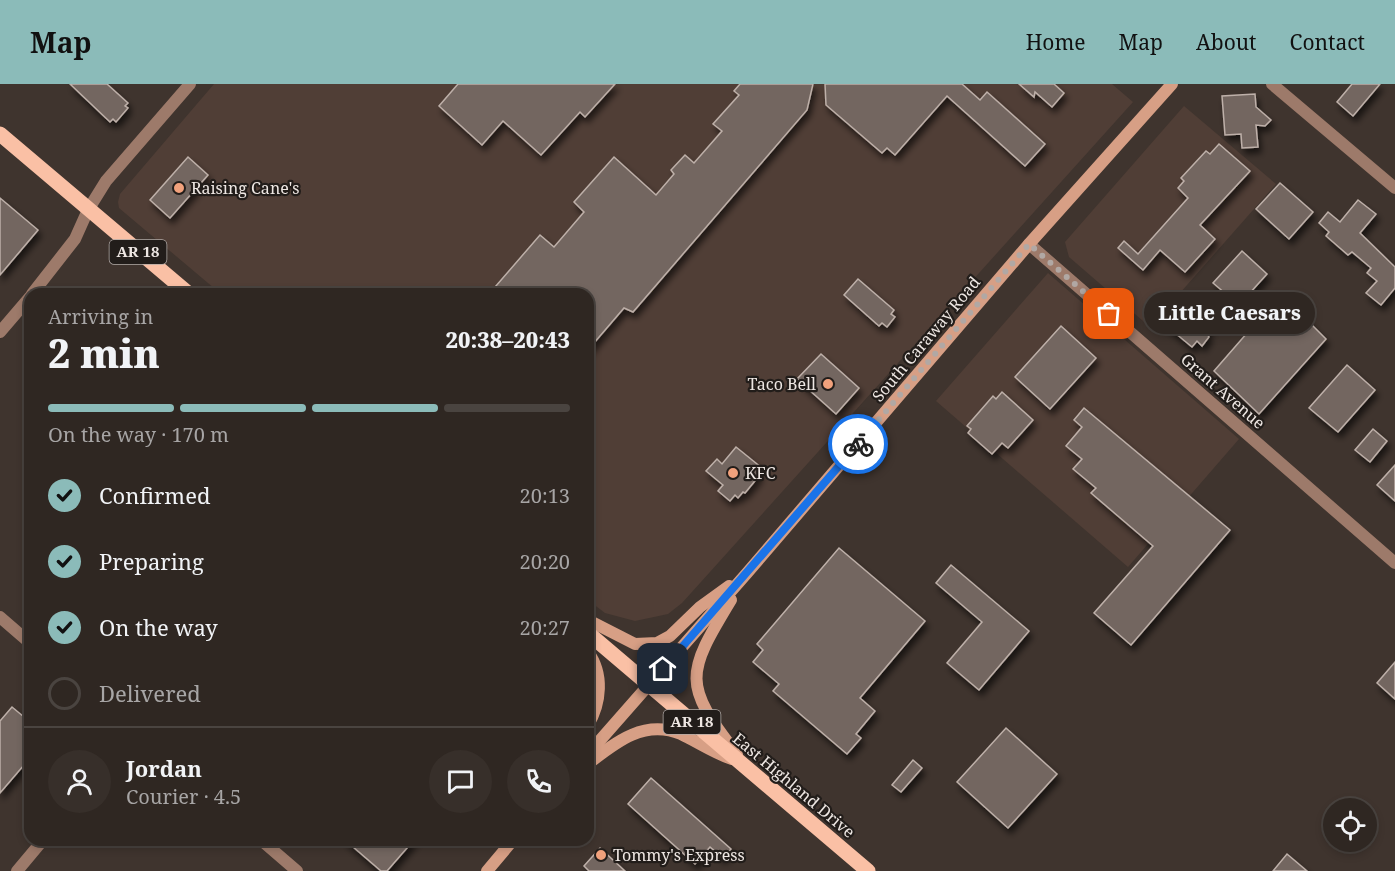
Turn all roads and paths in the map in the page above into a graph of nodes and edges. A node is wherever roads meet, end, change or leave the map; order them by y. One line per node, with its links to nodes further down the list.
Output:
1 (190, 84): 6 (street)
2 (1172, 84): 7 (main road, South Caraway Road)
3 (1272, 84): 5 (street)
4 (0, 134): 6 (main road, AR 18)
5 (1395, 188)
6 (88, 210): 8 (street); 9 (main road, AR 18)
7 (1029, 244): 12 (street, Grant Avenue); 13 (main road, South Caraway Road)
8 (36, 288)
9 (182, 288)
10 (24, 303): 11 (street)
11 (0, 332)
12 (1395, 563)
13 (747, 573): 15 (main road); 19 (main road, South Caraway Road); 24 (main road)
14 (0, 617): 16 (street)
15 (594, 623)
16 (24, 638)
17 (594, 638): 19 (main road, East Highland Drive / AR 18)
18 (594, 663): 20 (main road)
19 (649, 685): 21 (main road, South Caraway Road); 23 (main road, East Highland Drive / AR 18)
20 (594, 712)
21 (594, 747)
22 (594, 760): 23 (main road)
23 (735, 760): 24 (main road, East Highland Drive / AR 18)
24 (747, 770): 31 (main road, East Highland Drive / AR 18)
25 (38, 846): 28 (street)
26 (268, 846): 29 (street)
27 (508, 846): 30 (main road)
28 (17, 871)
29 (297, 871)
30 (487, 871)
31 (868, 871)

